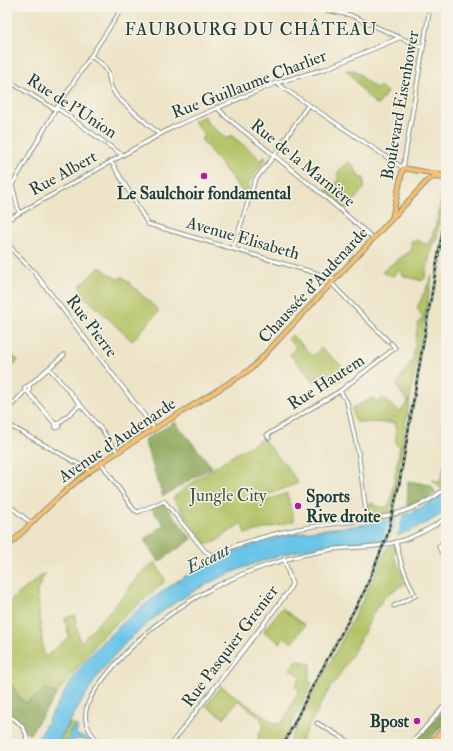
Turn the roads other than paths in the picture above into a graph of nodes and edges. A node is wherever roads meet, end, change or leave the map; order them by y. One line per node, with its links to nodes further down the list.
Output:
1 (123, 7): 6 (street)
2 (311, 7): 4 (street)
3 (430, 7): 5 (street, Boulevard Eisenhower)
4 (398, 38): 5 (street); 8 (street, Rue Guillaume Charlier)
5 (423, 48): 16 (street, Boulevard Eisenhower)
6 (91, 56): 11 (street); 12 (street)
7 (7, 80): 11 (street, Rue de l'Union)
8 (276, 84): 9 (street); 10 (street, Rue Guillaume Charlier)
9 (308, 105): 14 (street); 16 (street)
10 (217, 107): 12 (street, Rue Guillaume Charlier); 14 (street, Rue de la Marnière)
11 (56, 109): 13 (street, Rue de l'Union); 22 (street)
12 (159, 134): 13 (street, Rue Guillaume Charlier)
13 (122, 154): 15 (street, Rue Guillaume Charlier)
14 (274, 156): 25 (street, Rue de la Marnière); 27 (street)
15 (111, 161): 22 (street, Rue Albert); 27 (street, Avenue Elisabeth)
16 (403, 168): 17 (main road); 20 (main road, Boulevard Eisenhower)
17 (428, 173): 18 (main road); 19 (main road)
18 (446, 177): 19 (main road)
19 (428, 180): 21 (main road, Chaussée d'Audenarde)
20 (394, 208): 21 (street); 23 (main road)
21 (400, 210): 23 (main road, Chaussée d'Audenarde)
22 (19, 212): 24 (street, Rue Albert)
23 (392, 219): 25 (main road, Chaussée d'Audenarde)
24 (7, 220)
25 (374, 239): 28 (main road, Chaussée d'Audenarde)
26 (8, 245): 38 (street, Rue Pierre)
27 (233, 248): 28 (street, Avenue Elisabeth)
28 (336, 279): 29 (main road, Chaussée d'Audenarde)
29 (332, 284): 32 (main road, Chaussée d'Audenarde); 34 (street, Rue Hautem)
30 (64, 356): 31 (street)
31 (49, 368): 33 (street); 35 (street)
32 (252, 368): 38 (main road, Avenue d'Audenarde)
33 (27, 391): 35 (street); 36 (street)
34 (340, 391): 39 (street, Rue Hautem); 46 (street)
35 (80, 405): 40 (street)
36 (7, 410)
37 (7, 424): 42 (street)
38 (154, 428): 40 (main road, Avenue d'Audenarde)
39 (269, 438)
40 (118, 453): 41 (main road, Avenue d'Audenarde)
41 (102, 464): 42 (main road, Avenue d'Audenarde); 46 (street)
42 (91, 471): 47 (main road, Avenue d'Audenarde)
43 (446, 488): 46 (street)
44 (7, 504): 47 (street)
45 (446, 518): 49 (street)
46 (367, 520)
47 (31, 523): 50 (main road, Avenue d'Audenarde)
48 (446, 538): 52 (street)
49 (396, 542): 51 (street); 53 (street)
50 (7, 547)
51 (284, 559): 62 (street); 63 (street, Rue Pasquier Grenier)
52 (446, 561)
53 (394, 606)
54 (446, 704): 55 (street)
55 (442, 710): 56 (street); 65 (street)
56 (446, 714)
57 (7, 715): 61 (street)
58 (317, 723): 64 (street)
59 (446, 726): 66 (main road)
60 (446, 731): 67 (main road)
61 (25, 744)
62 (102, 744)
63 (172, 744)
64 (353, 744)
65 (411, 744)
66 (430, 744)
67 (435, 744)

